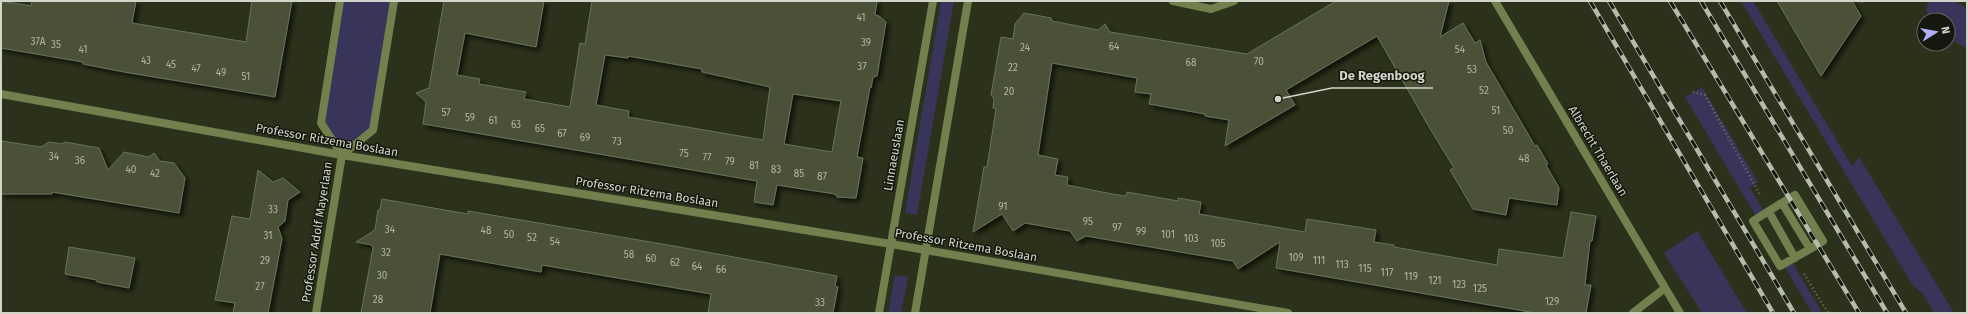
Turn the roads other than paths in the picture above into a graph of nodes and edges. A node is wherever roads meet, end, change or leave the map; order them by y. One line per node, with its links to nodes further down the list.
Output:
1 (340, 1): 9 (street, Professor Adolf Mayerlaan)
2 (394, 1): 9 (street, Professor Adolf Mayerlaan)
3 (933, 1): 12 (street, Linnaeuslaan)
4 (968, 1): 14 (street)
5 (1173, 1): 6 (street)
6 (1234, 1)
7 (1495, 1): 16 (street, Albrecht Thaerlaan)
8 (1, 94): 9 (street, Professor Ritzema Boslaan)
9 (342, 155): 12 (street, Professor Ritzema Boslaan); 17 (street, Professor Adolf Mayerlaan)
10 (1782, 203): 11 (street); 13 (street); 13 (street)
11 (1769, 212): 15 (street); 15 (street)
12 (891, 244): 14 (street, Professor Ritzema Boslaan); 18 (street, Linnaeuslaan)
13 (1810, 248): 15 (street)
14 (926, 250): 19 (street); 20 (street, Professor Ritzema Boslaan)
15 (1795, 258)
16 (1665, 288): 21 (street); 22 (street, Albrecht Thaerlaan)
17 (316, 313)
18 (879, 313)
19 (915, 313)
20 (1288, 313)
21 (1633, 313)
22 (1680, 313)

